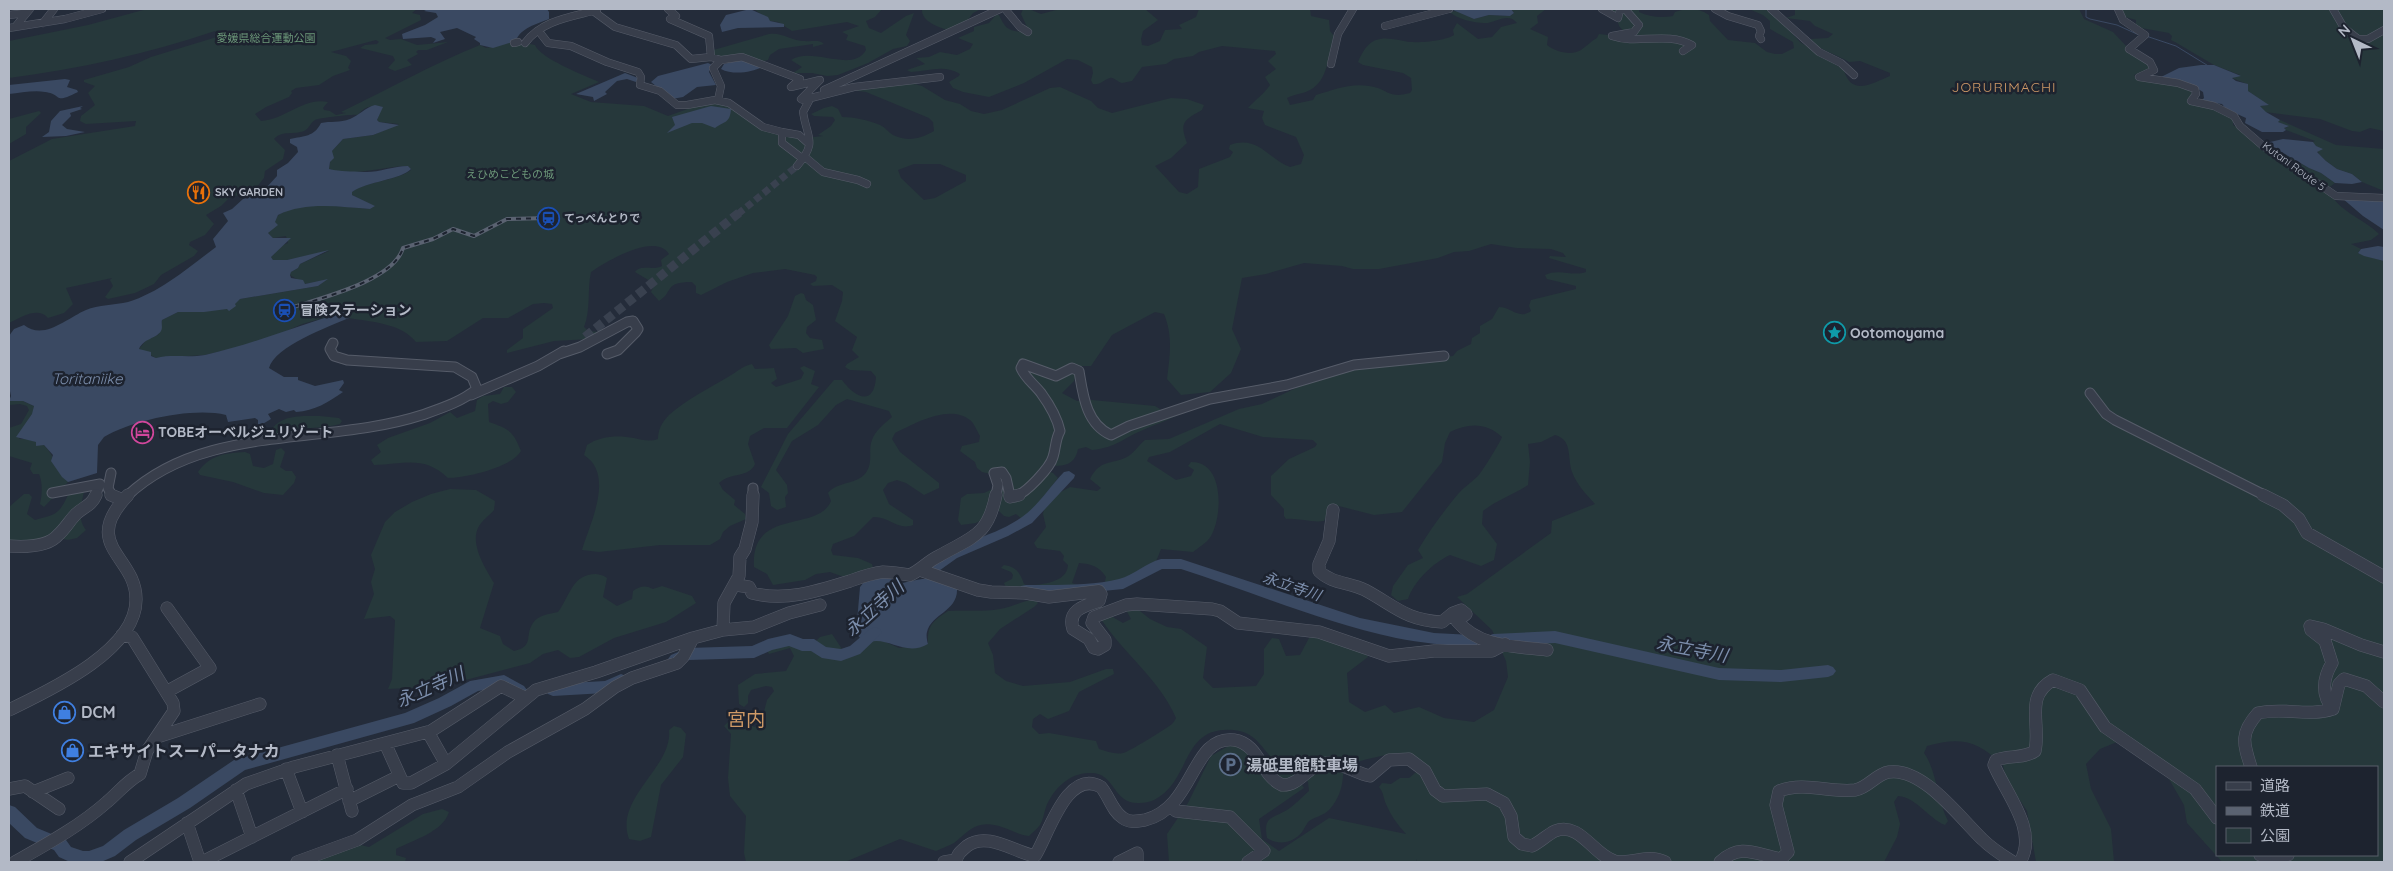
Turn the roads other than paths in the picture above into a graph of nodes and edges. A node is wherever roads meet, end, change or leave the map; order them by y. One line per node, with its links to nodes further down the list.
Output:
1 (54, 9): 20 (street)
2 (78, 9): 19 (street)
3 (102, 9): 19 (street)
4 (668, 9): 28 (street)
5 (1000, 9): 33 (street)
6 (1005, 9): 24 (street)
7 (1354, 9): 30 (street)
8 (1423, 9): 17 (street)
9 (1449, 9): 17 (street)
10 (1602, 9): 27 (street)
11 (1715, 9): 25 (street)
12 (1771, 9): 31 (street)
13 (2118, 9): 40 (street, Kutani Route 5)
14 (2333, 9): 23 (street)
15 (28, 11): 18 (street); 22 (street)
16 (596, 11): 26 (street); 28 (street); 34 (street)
17 (1429, 14): 21 (street)
18 (9, 16)
19 (72, 17): 20 (street)
20 (43, 23): 22 (street)
21 (1385, 26)
22 (12, 28)
23 (2384, 30)
24 (1028, 32)
25 (1761, 38)
26 (519, 43)
27 (1683, 51)
28 (711, 57): 29 (street)
29 (721, 60): 33 (street); 34 (street)
30 (1332, 64)
31 (1854, 75)
32 (940, 77): 33 (street)
33 (812, 97): 36 (street)
34 (718, 100): 35 (street)
35 (782, 132): 36 (street); 37 (street)
36 (809, 144): 37 (street)
37 (804, 158): 38 (street); 39 (street)
38 (797, 166)
39 (868, 184)
40 (2384, 198)
41 (586, 337): 43 (street)
42 (333, 343): 47 (street)
43 (559, 354): 44 (street); 47 (street)
44 (607, 354)
45 (1444, 356): 54 (street)
46 (2090, 393): 55 (street)
47 (469, 396): 51 (street)
48 (111, 474): 51 (street)
49 (753, 488): 56 (street)
50 (52, 492): 53 (street)
51 (123, 500): 60 (street)
52 (1333, 510): 62 (street)
53 (9, 546)
54 (920, 570): 56 (street); 62 (street)
55 (2384, 577)
56 (736, 585): 59 (street)
57 (820, 605): 59 (street)
58 (167, 608): 65 (street)
59 (723, 630): 61 (street)
60 (122, 635): 65 (street); 70 (street)
61 (693, 638): 66 (street); 97 (street)
62 (1505, 644): 63 (street)
63 (1547, 650)
64 (2384, 652): 69 (street)
65 (166, 692): 72 (street)
66 (530, 694): 71 (street); 75 (street)
67 (2384, 702): 69 (street)
68 (260, 704): 72 (street)
69 (2333, 708): 76 (street)
70 (9, 710)
71 (428, 732): 73 (street); 75 (street)
72 (158, 737): 95 (street)
73 (385, 743): 74 (street); 78 (street)
74 (337, 755): 77 (street); 83 (street)
75 (446, 764): 78 (street)
76 (2251, 766)
77 (286, 769): 81 (street); 86 (street)
78 (399, 776): 83 (street)
79 (68, 778): 82 (street)
80 (9, 788): 82 (street)
81 (236, 790): 88 (street); 89 (street)
82 (33, 792): 85 (street)
83 (349, 800): 86 (street)
84 (1171, 807): 92 (street); 100 (street); 101 (street)
85 (59, 809)
86 (302, 812): 89 (street)
87 (2216, 817): 104 (street)
88 (187, 823): 93 (street); 96 (street)
89 (252, 837): 96 (street)
90 (2264, 856): 91 (street)
91 (2286, 856)
92 (1030, 859): 94 (street)
93 (136, 860)
94 (952, 861)
95 (15, 862)
96 (201, 862)
97 (297, 862)
98 (1119, 862): 99 (street)
99 (1137, 862)
100 (1248, 862)
101 (1665, 862)
102 (1720, 862): 103 (street)
103 (2013, 862)
104 (2020, 862)

